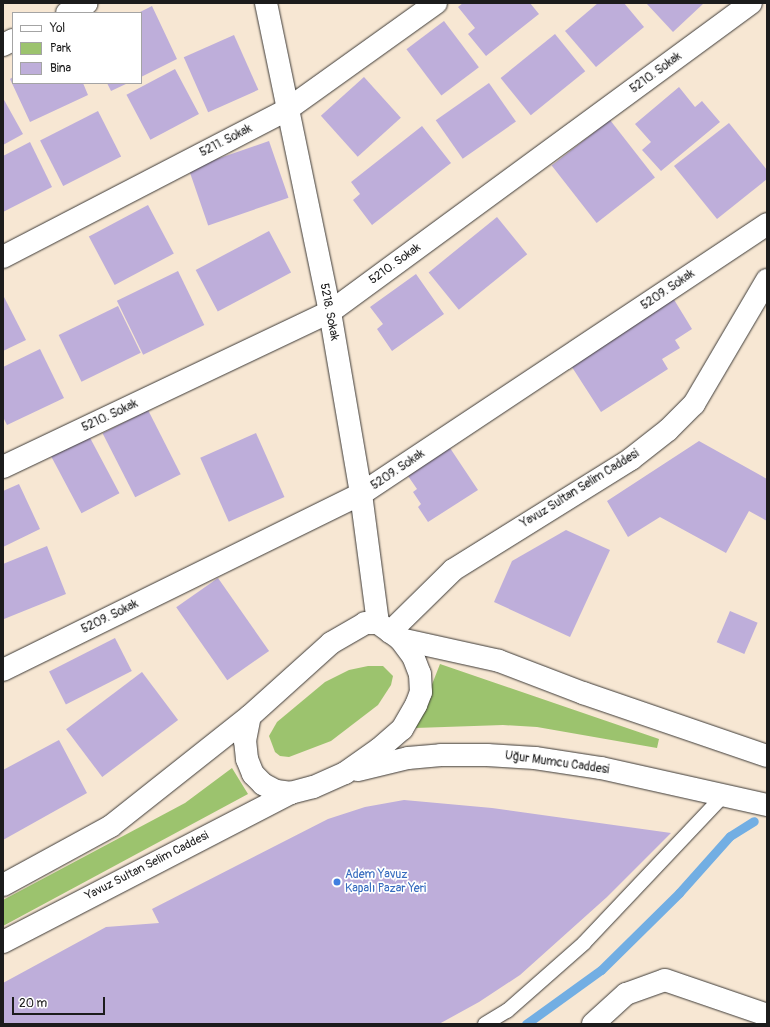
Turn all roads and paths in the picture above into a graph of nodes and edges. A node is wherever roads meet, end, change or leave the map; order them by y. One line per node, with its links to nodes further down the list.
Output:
1 (87, 3): 5 (street)
2 (266, 3): 8 (street, 5218. Sokak)
3 (436, 3): 8 (street, 5211. Sokak)
4 (751, 3): 12 (street, 5210. Sokak)
5 (69, 12)
6 (12, 40): 7 (street)
7 (3, 45)
8 (288, 109): 10 (street, 5211. Sokak); 12 (street, 5218. Sokak)
9 (767, 224): 14 (street, 5209. Sokak)
10 (3, 257)
11 (767, 280): 15 (street, Yavuz Sultan Selim Caddesi)
12 (330, 312): 13 (street, 5210. Sokak); 14 (street, 5218. Sokak)
13 (3, 467)
14 (361, 494): 15 (street, 5218. Sokak); 16 (street, 5209. Sokak)
15 (389, 631): 17 (street); 18 (street); 19 (street, Yavuz Sultan Selim Caddesi)
16 (3, 670)
17 (250, 716): 20 (street, Yavuz Sultan Selim Caddesi); 23 (street)
18 (767, 756)
19 (345, 773): 20 (street, Yavuz Sultan Selim Caddesi); 21 (street, Uğur Mumcu Caddesi)
20 (291, 793): 24 (street, Yavuz Sultan Selim Caddesi)
21 (724, 795): 22 (street, Uğur Mumcu Caddesi); 26 (lane)
22 (767, 805)
23 (3, 885)
24 (3, 942)
25 (767, 1016): 27 (street)
26 (485, 1024)
27 (593, 1024)

